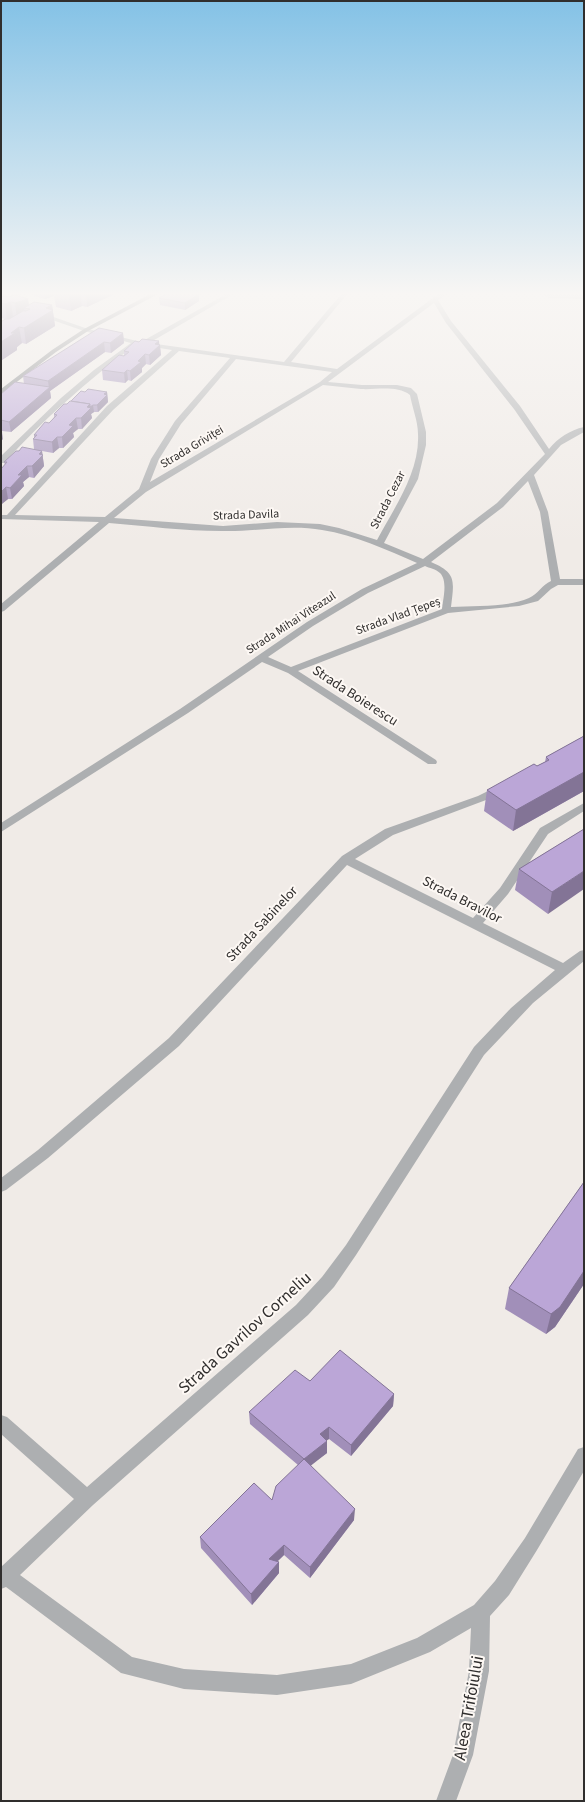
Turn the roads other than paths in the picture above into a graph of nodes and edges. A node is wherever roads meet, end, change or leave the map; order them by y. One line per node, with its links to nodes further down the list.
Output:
1 (10, 376): 8 (main road)
2 (22, 376): 10 (main road)
3 (90, 376): 13 (street)
4 (146, 376): 16 (street)
5 (218, 376): 15 (street)
6 (331, 376): 9 (street, Strada Griviței)
7 (491, 376): 12 (street)
8 (1, 383)
9 (322, 383): 15 (street, Strada Griviței); 18 (street, Strada Cezar)
10 (1, 392)
11 (584, 429): 12 (street, Strada Mihai Viteazul)
12 (548, 453): 14 (street, Strada Mihai Viteazul)
13 (1, 461)
14 (530, 475): 19 (street, Strada Mihai Viteazul); 20 (street)
15 (143, 490): 17 (street, Strada Griviței)
16 (5, 517): 17 (street, Strada Davila)
17 (107, 520): 18 (street, Strada Davila); 22 (street, Strada Griviței)
18 (379, 544): 19 (street, Strada Davila)
19 (424, 563): 23 (street, Strada Davila); 24 (street, Strada Mihai Viteazul)
20 (556, 582): 21 (street); 23 (street, Strada Vlad Țepeș)
21 (584, 582)
22 (1, 609)
23 (446, 610): 25 (street, Strada Vlad Țepeș)
24 (261, 658): 25 (street, Strada Boierescu); 29 (street, Strada Mihai Viteazul)
25 (290, 671): 26 (street, Strada Boierescu)
26 (432, 762)
27 (509, 782): 30 (street, Strada Sabinelor)
28 (584, 806): 31 (street)
29 (1, 828)
30 (346, 859): 31 (street, Strada Bravilor); 34 (street, Strada Sabinelor)
31 (475, 924): 33 (street, Strada Bravilor)
32 (584, 954): 33 (street, Strada Gavrilov Corneliu)
33 (564, 969): 37 (street, Strada Gavrilov Corneliu)
34 (1, 1186)
35 (1, 1423): 37 (street)
36 (584, 1455): 39 (street)
37 (87, 1499): 38 (street, Strada Gavrilov Corneliu)
38 (3, 1578): 39 (street)
39 (481, 1612): 40 (street, Aleea Trifoiului)
40 (446, 1801)

